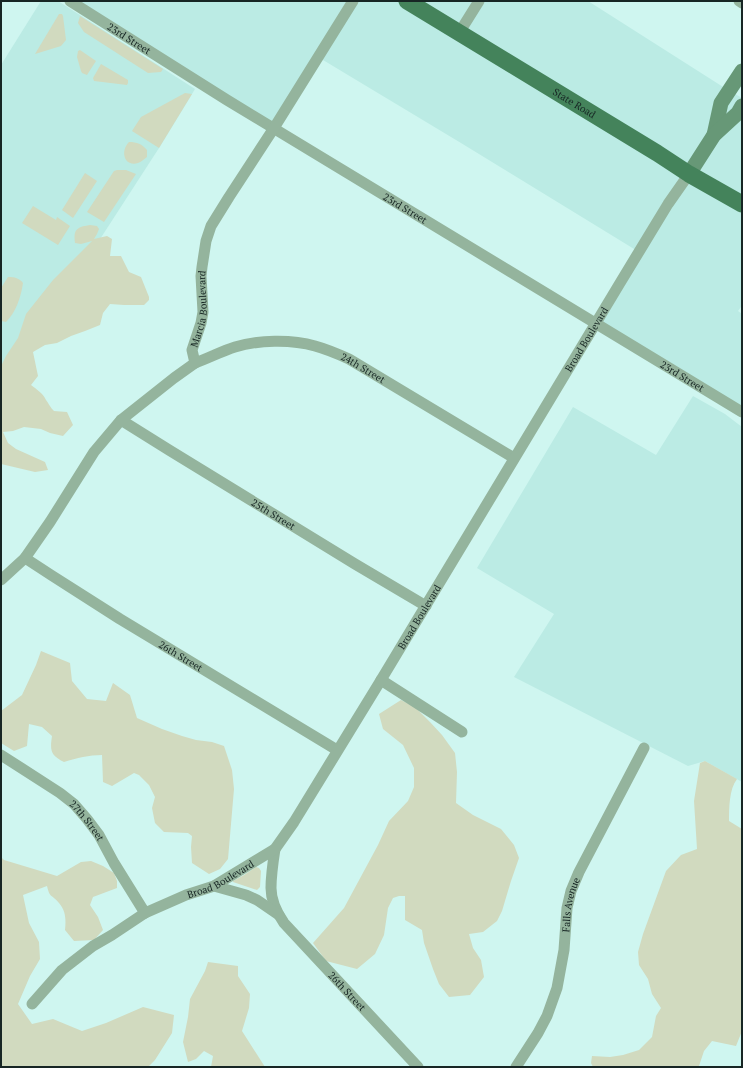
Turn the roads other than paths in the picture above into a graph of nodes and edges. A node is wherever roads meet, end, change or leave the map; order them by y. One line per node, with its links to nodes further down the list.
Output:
1 (70, 1): 10 (street, 23rd Street)
2 (353, 1): 10 (street, Marcia Boulevard)
3 (407, 1): 7 (main road, State Road)
4 (479, 1): 7 (street)
5 (739, 1): 6 (street)
6 (742, 3)
7 (458, 33): 12 (main road, State Road)
8 (742, 71): 11 (main road, Broad Boulevard)
9 (742, 106): 11 (main road, Broad Boulevard)
10 (274, 128): 14 (street, 23rd Street); 15 (street, Marcia Boulevard)
11 (714, 135): 12 (main road, Broad Boulevard)
12 (689, 174): 13 (main road, State Road); 14 (street, Broad Boulevard)
13 (742, 204)
14 (597, 323): 16 (street, 23rd Street); 18 (street, Broad Boulevard)
15 (196, 363): 17 (street); 18 (street, 24th Street)
16 (742, 412)
17 (121, 420): 19 (street); 21 (street, 25th Street)
18 (514, 458): 21 (street, Broad Boulevard)
19 (25, 558): 20 (street); 25 (street, 26th Street)
20 (1, 580)
21 (426, 606): 22 (street, Broad Boulevard)
22 (381, 680): 23 (street); 25 (street, Broad Boulevard)
23 (462, 732)
24 (644, 748): 33 (street, Falls Avenue)
25 (337, 750): 27 (street, Broad Boulevard)
26 (1, 755): 29 (street, 27th Street)
27 (275, 849): 28 (street, Broad Boulevard); 30 (street, 26th Street)
28 (214, 886): 29 (street, Broad Boulevard); 30 (street, 26th Street)
29 (145, 913): 31 (street, Broad Boulevard)
30 (278, 915): 32 (street, 26th Street)
31 (32, 1004)
32 (418, 1067)
33 (516, 1067)

